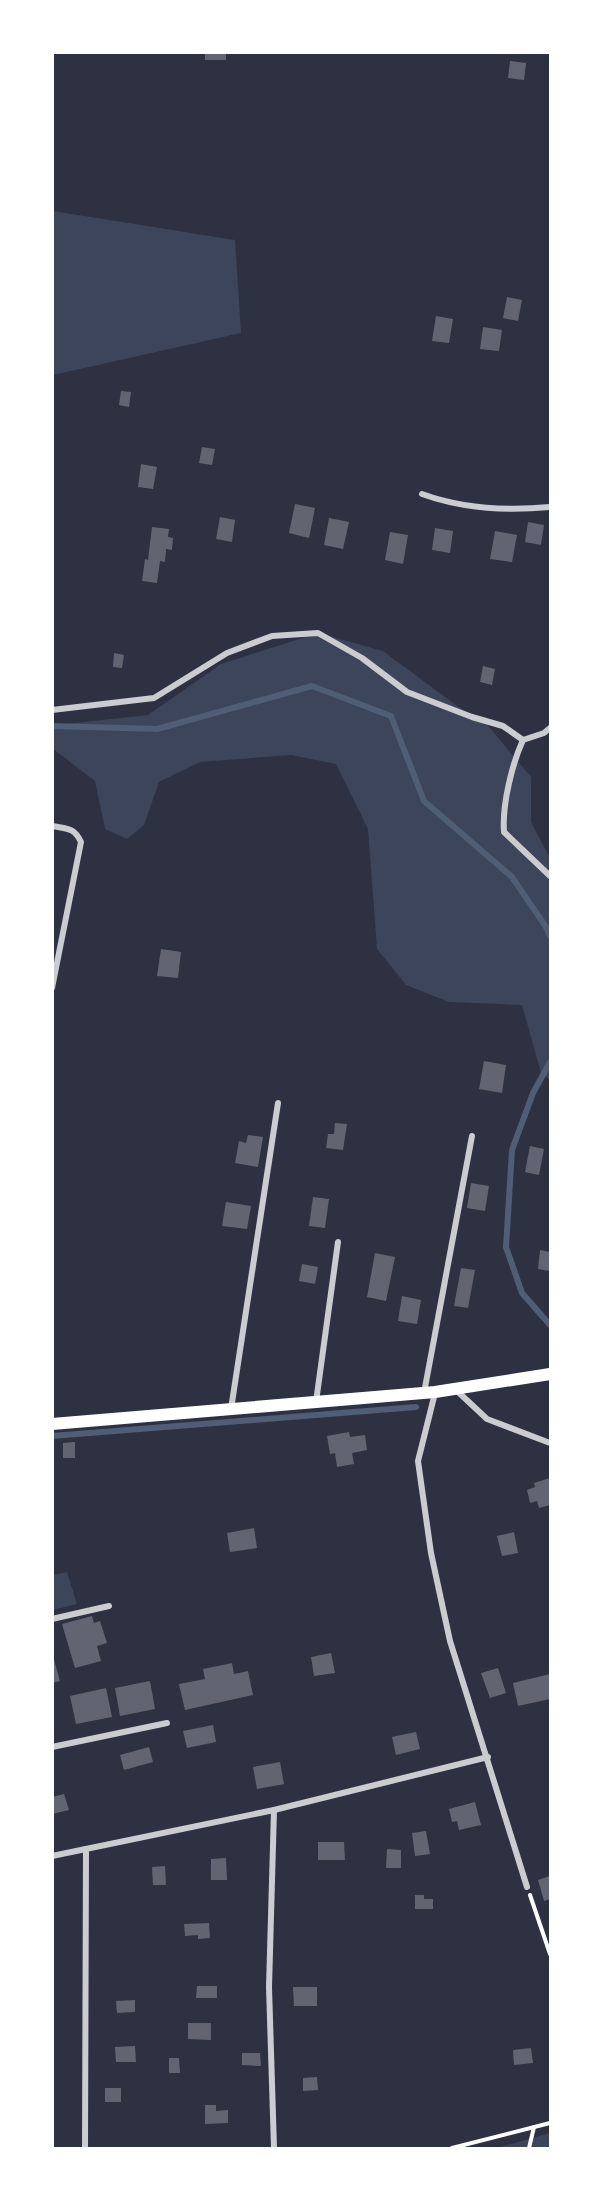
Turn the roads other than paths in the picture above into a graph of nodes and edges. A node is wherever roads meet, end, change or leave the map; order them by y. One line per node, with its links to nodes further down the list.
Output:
1 (422, 494): 2 (street)
2 (550, 507)
3 (52, 710): 5 (street)
4 (550, 728): 5 (street)
5 (524, 740): 7 (street)
6 (52, 826): 8 (street)
7 (550, 876)
8 (52, 988)
9 (278, 1103): 16 (street)
10 (472, 1136): 14 (street)
11 (339, 1242): 15 (street)
12 (550, 1374): 13 (main road)
13 (456, 1390): 14 (main road); 18 (street)
14 (430, 1393): 15 (main road); 23 (street)
15 (316, 1402): 16 (main road)
16 (231, 1410): 17 (main road)
17 (52, 1424)
18 (550, 1443)
19 (109, 1606): 20 (street)
20 (52, 1619)
21 (167, 1723): 22 (street)
22 (52, 1748)
23 (488, 1757): 24 (street); 27 (street)
24 (274, 1809): 25 (street); 29 (street)
25 (86, 1849): 26 (street); 28 (street)
26 (52, 1856)
27 (527, 1887)
28 (85, 2148)
29 (274, 2148)

